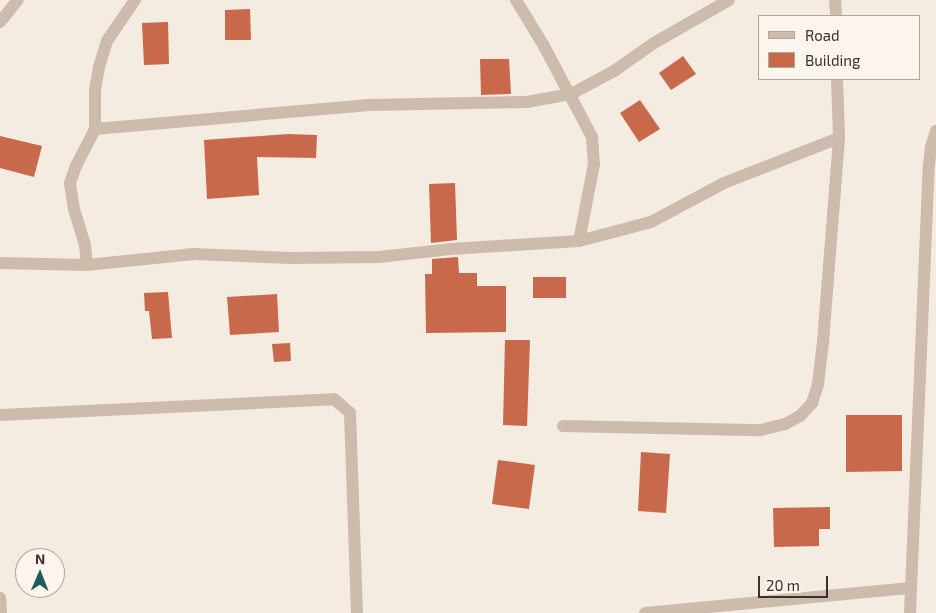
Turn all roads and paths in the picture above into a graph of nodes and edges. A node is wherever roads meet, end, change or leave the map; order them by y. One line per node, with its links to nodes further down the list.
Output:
1 (18, 0): 7 (street)
2 (135, 0): 10 (street)
3 (516, 0): 9 (street)
4 (729, 0): 9 (street)
5 (835, 0): 6 (street)
6 (836, 15)
7 (0, 22)
8 (837, 80): 12 (street)
9 (571, 94): 10 (street); 13 (street)
10 (95, 129): 15 (street)
11 (936, 131): 18 (street)
12 (839, 138): 13 (street); 17 (street)
13 (579, 241): 15 (street)
14 (0, 263): 15 (street)
15 (87, 265)
16 (0, 415): 19 (street)
17 (564, 426)
18 (911, 588): 20 (street); 21 (street)
19 (357, 613)
20 (645, 613)
21 (910, 613)

